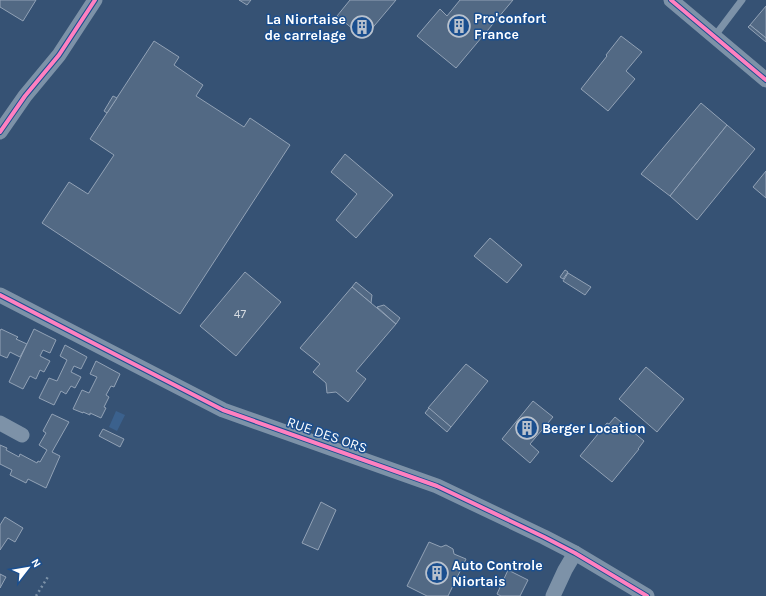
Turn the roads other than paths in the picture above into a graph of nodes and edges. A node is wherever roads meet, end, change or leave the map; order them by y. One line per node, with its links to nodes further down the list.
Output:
1 (95, 0): 6 (street)
2 (671, 0): 4 (street)
3 (742, 0): 4 (lane)
4 (714, 37): 5 (street)
5 (766, 80)
6 (0, 132)
7 (0, 295): 10 (street, RUE DES ORS)
8 (0, 423): 9 (street)
9 (22, 435)
10 (575, 553): 11 (street); 12 (street, RUE DES ORS)
11 (553, 596)
12 (647, 596)

